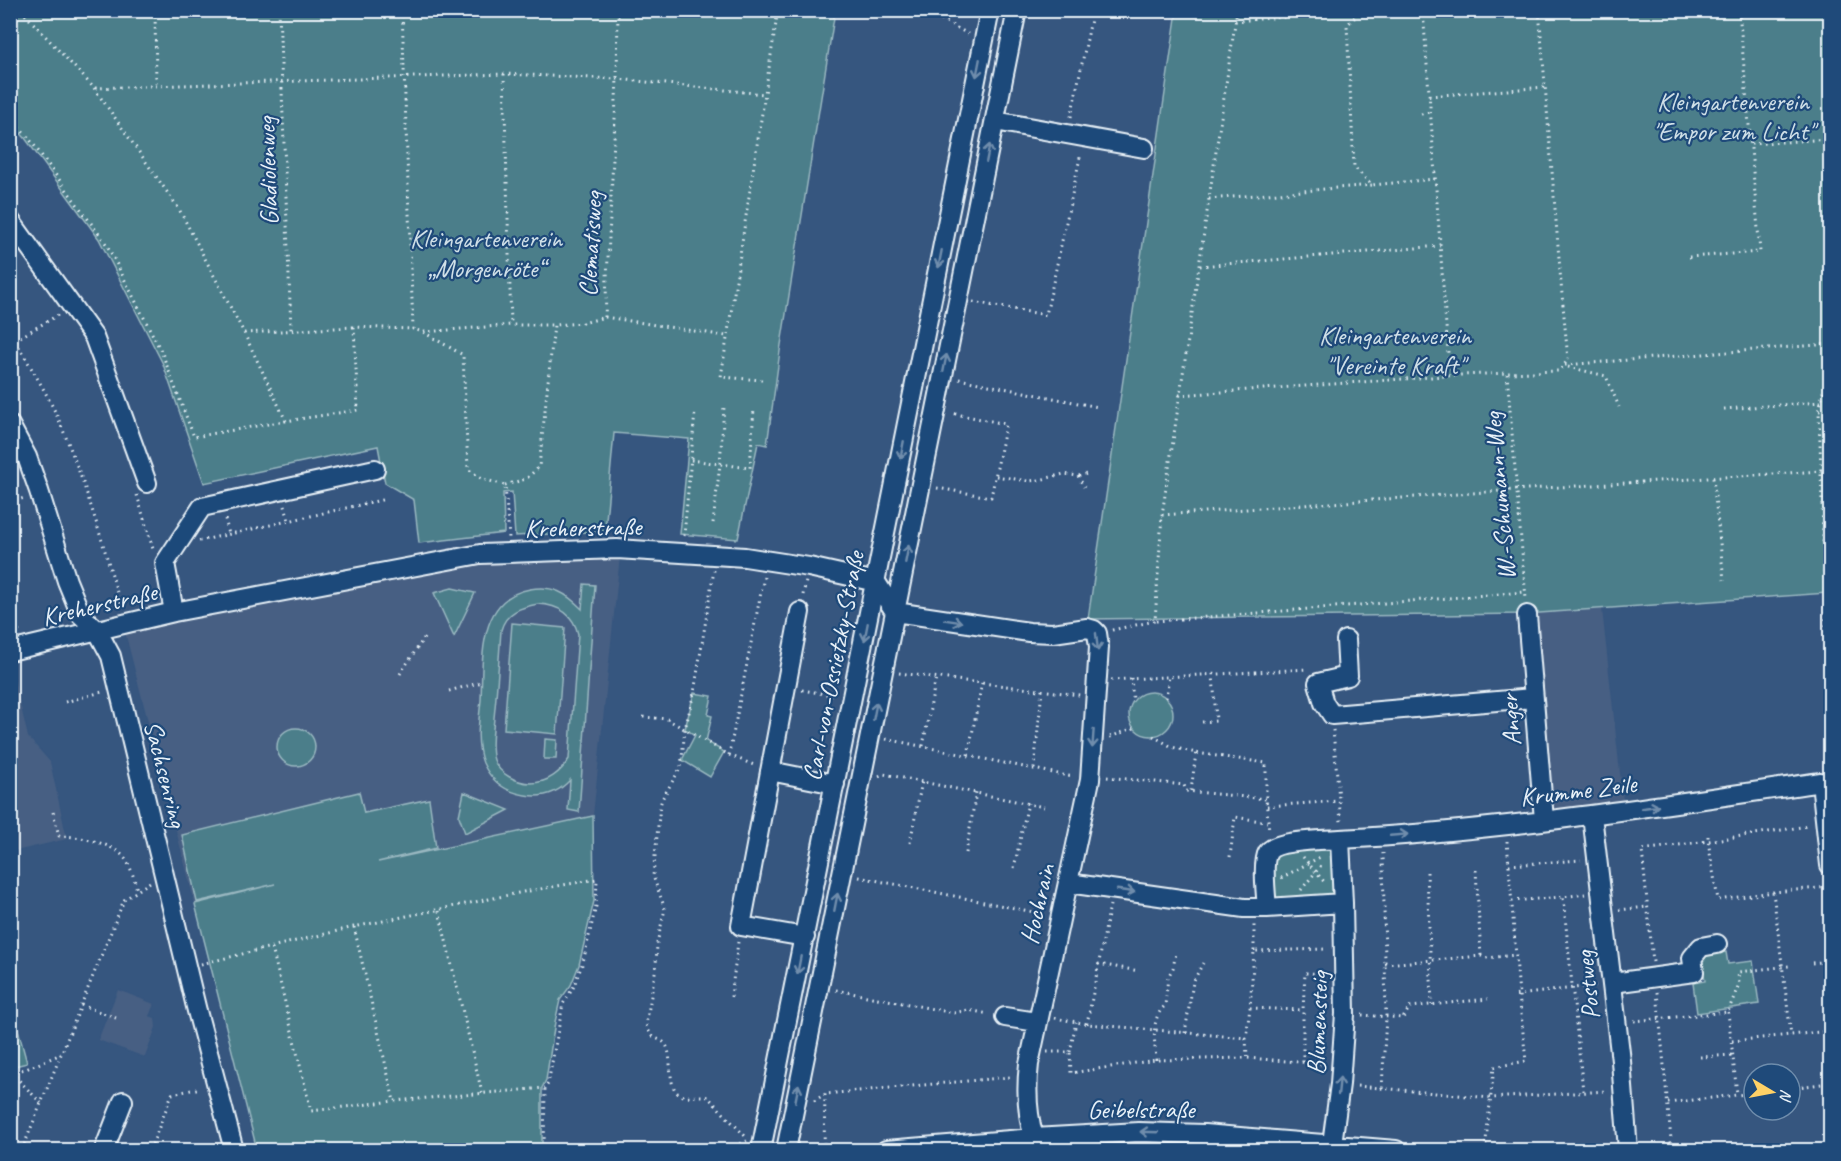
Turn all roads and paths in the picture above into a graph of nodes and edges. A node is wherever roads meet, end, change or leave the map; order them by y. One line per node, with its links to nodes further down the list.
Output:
1 (21, 10): 25 (path)
2 (155, 10): 23 (path)
3 (279, 10): 22 (path, Gladiolenweg)
4 (402, 10): 20 (path)
5 (618, 10): 21 (path, Clematisweg)
6 (778, 10): 26 (path)
7 (990, 10): 18 (street, Carl-von-Ossietzky-Straße)
8 (1017, 10): 31 (street, Carl-von-Ossietzky-Straße)
9 (1094, 10): 32 (path)
10 (1237, 10): 17 (path)
11 (1370, 10): 15 (path)
12 (1423, 10): 27 (path)
13 (1539, 10): 24 (path)
14 (1739, 10): 34 (path)
15 (1361, 11): 17 (path); 37 (path)
16 (941, 19): 18 (path)
17 (1235, 21): 40 (path)
18 (983, 42): 38 (street, Carl-von-Ossietzky-Straße, one-way to 38)
19 (504, 74): 20 (path); 21 (path); 49 (path)
20 (404, 77): 22 (path); 51 (path)
21 (617, 79): 26 (path); 46 (path, Clematisweg)
22 (282, 83): 23 (path); 52 (path, Gladiolenweg)
23 (156, 86): 25 (path)
24 (1546, 87): 27 (path); 60 (path)
25 (94, 88): 55 (path)
26 (764, 94): 56 (path)
27 (1429, 96): 28 (path)
28 (1430, 112): 29 (path); 36 (path)
29 (1421, 114)
30 (10, 119): 77 (path)
31 (994, 121): 32 (street); 39 (street, Carl-von-Ossietzky-Straße, one-way to 31)
32 (1076, 135): 35 (street); 45 (path)
33 (1830, 139): 34 (path)
34 (1751, 144): 43 (path)
35 (1144, 148)
36 (1435, 179): 37 (path); 42 (path)
37 (1372, 185): 40 (path)
38 (953, 192): 39 (street); 104 (street, Carl-von-Ossietzky-Straße, one-way to 104)
39 (979, 196): 45 (street, Carl-von-Ossietzky-Straße)
40 (1209, 199): 44 (path)
41 (10, 220): 88 (street)
42 (1440, 246): 44 (path); 63 (path)
43 (1689, 256)
44 (1200, 266): 66 (path)
45 (958, 299): 72 (street, Carl-von-Ossietzky-Straße, one-way to 45)
46 (605, 317): 48 (path, Clematisweg); 56 (path)
47 (50, 320): 57 (path)
48 (554, 325): 49 (path); 89 (path, Clematisweg)
49 (511, 326): 54 (path)
50 (354, 327): 51 (path); 52 (path); 77 (path)
51 (413, 328): 54 (path)
52 (291, 330): 55 (path)
53 (10, 332): 57 (path)
54 (423, 332): 89 (path)
55 (244, 333): 77 (path)
56 (726, 336): 64 (path)
57 (15, 340): 58 (path); 112 (path)
58 (10, 343)
59 (1830, 344): 60 (path)
60 (1563, 366): 62 (path); 70 (path)
61 (1830, 368): 67 (path)
62 (1507, 374): 63 (path); 92 (path, W.-Schumann-Weg)
63 (1459, 375): 66 (path)
64 (762, 380)
65 (963, 380): 69 (path)
66 (1179, 395): 94 (path)
67 (1821, 402): 73 (path); 75 (path)
68 (724, 407): 80 (path)
69 (1098, 407)
70 (1619, 407)
71 (754, 408): 80 (path)
72 (936, 410): 85 (path); 90 (street, Carl-von-Ossietzky-Straße)
73 (1724, 410)
74 (1830, 410): 75 (path)
75 (1819, 411): 83 (path)
76 (695, 412): 79 (path)
77 (286, 421)
78 (10, 425): 113 (street, Sachsenring)
79 (691, 460): 80 (path); 98 (path)
80 (720, 464): 95 (path)
81 (375, 469): 96 (street)
82 (1830, 469): 83 (path)
83 (1821, 471): 87 (path); 146 (path)
84 (1087, 474): 86 (path)
85 (996, 476): 86 (path); 90 (path)
86 (1078, 476): 91 (path)
87 (1713, 478): 92 (path); 103 (path)
88 (145, 479): 101 (path)
89 (505, 485): 97 (path)
90 (921, 485): 109 (street, Carl-von-Ossietzky-Straße, one-way to 90)
91 (1084, 487)
92 (1516, 490): 94 (path); 105 (path, W.-Schumann-Weg)
93 (386, 500): 96 (path)
94 (1162, 515): 111 (path)
95 (713, 523)
96 (177, 546): 101 (street)
97 (510, 553): 98 (street, Kreherstraße); 107 (street, Kreherstraße)
98 (683, 553): 99 (street, Kreherstraße)
99 (717, 555): 100 (street, Kreherstraße); 141 (path)
100 (767, 560): 102 (street, Kreherstraße); 148 (path)
101 (165, 563): 107 (street)
102 (809, 567): 104 (street, Kreherstraße); 108 (path)
103 (1724, 580)
104 (876, 582): 109 (street); 134 (street, Carl-von-Ossietzky-Straße, one-way to 134)
105 (1525, 592): 110 (path, W.-Schumann-Weg); 111 (path)
106 (10, 609): 117 (path)
107 (174, 612): 112 (street, Kreherstraße)
108 (800, 612): 127 (street)
109 (895, 612): 114 (street, one-way to 114); 118 (street, Carl-von-Ossietzky-Straße)
110 (1527, 615): 133 (street, Anger)
111 (1155, 621): 114 (path)
112 (126, 624): 113 (street, Kreherstraße)
113 (97, 630): 117 (street, Kreherstraße); 128 (street, Sachsenring)
114 (1097, 633): 129 (street, one-way to 129)
115 (424, 638): 119 (path)
116 (1346, 640): 126 (street)
117 (17, 649)
118 (883, 671): 122 (path); 142 (street, Carl-von-Ossietzky-Straße, one-way to 118)
119 (400, 674)
120 (1213, 674): 121 (path); 126 (path); 139 (path)
121 (1169, 676): 123 (path); 132 (path)
122 (936, 677): 125 (path); 145 (path)
123 (1131, 678): 129 (path); 135 (path)
124 (482, 682): 131 (path)
125 (982, 683): 130 (path); 149 (path)
126 (1318, 683): 137 (street)
127 (785, 686): 134 (path); 151 (street)
128 (118, 687): 136 (path); 186 (street, Sachsenring)
129 (1097, 689): 130 (path); 144 (street, Hochrain, one-way to 144)
130 (1042, 690): 150 (path)
131 (449, 691)
132 (1166, 698)
133 (1533, 698): 137 (street); 165 (street, Anger)
134 (852, 699): 154 (street, Carl-von-Ossietzky-Straße)
135 (1133, 700)
136 (65, 702)
137 (1332, 715): 159 (path)
138 (643, 717): 141 (path)
139 (1202, 722)
140 (1134, 728): 144 (path)
141 (685, 729): 148 (path); 280 (path)
142 (870, 735): 145 (path); 155 (street, Carl-von-Ossietzky-Straße)
143 (1153, 736): 147 (path)
144 (1093, 743): 152 (street, Hochrain)
145 (923, 746): 149 (path)
146 (1830, 749)
147 (1196, 753): 156 (path); 158 (path)
148 (729, 754): 151 (path)
149 (968, 755): 150 (path)
150 (1034, 769): 152 (path)
151 (770, 771): 154 (street); 203 (street)
152 (1090, 777): 156 (path); 188 (street, Hochrain)
153 (922, 781): 155 (path); 157 (path); 172 (path)
154 (835, 784): 205 (street, Carl-von-Ossietzky-Straße)
155 (860, 784): 187 (street, Carl-von-Ossietzky-Straße)
156 (1191, 791): 158 (path)
157 (976, 792): 160 (path); 176 (path)
158 (1266, 800): 161 (path)
159 (1339, 801): 161 (path); 174 (path)
160 (1028, 803): 162 (path); 182 (path)
161 (1267, 806): 166 (path)
162 (1044, 807)
163 (53, 812): 191 (path)
164 (1592, 815): 165 (street, Krumme Zeile); 167 (street, Krumme Zeile, one-way to 167); 193 (street, Postweg)
165 (1544, 820): 168 (street, Krumme Zeile)
166 (1267, 822): 175 (path); 177 (path)
167 (1826, 823): 171 (path); 181 (street)
168 (1506, 824): 169 (street, Krumme Zeile, one-way to 168); 180 (path)
169 (1382, 836): 174 (street, Krumme Zeile); 218 (path)
170 (1708, 836): 171 (path)
171 (1708, 841): 194 (path); 201 (path)
172 (910, 843)
173 (1291, 843): 174 (street, Krumme Zeile); 175 (street, Krumme Zeile); 179 (path)
174 (1339, 843): 179 (path); 184 (path); 197 (street, Blumensteig)
175 (1273, 848): 189 (street)
176 (966, 853)
177 (1230, 857)
178 (1583, 860): 180 (path)
179 (1308, 864): 184 (path); 189 (path)
180 (1509, 865): 196 (path)
181 (1830, 865)
182 (1014, 868)
183 (1476, 870): 212 (path)
184 (1316, 872): 197 (path); 198 (path)
185 (1426, 872): 213 (path)
186 (164, 873): 191 (path); 219 (street, Sachsenring)
187 (842, 874): 202 (path); 225 (street, Carl-von-Ossietzky-Straße, one-way to 187)
188 (1068, 883): 192 (street); 202 (street, Hochrain)
189 (1266, 886): 199 (street)
190 (1830, 887): 194 (path)
191 (136, 890): 231 (path)
192 (1113, 890): 199 (street, one-way to 199); 217 (path)
193 (1602, 892): 195 (path); 201 (street, Postweg)
194 (1773, 892): 221 (path)
195 (1563, 897): 196 (path); 226 (path)
196 (1512, 901): 211 (path)
197 (1343, 903): 198 (street); 208 (street, Blumensteig)
198 (1286, 907): 199 (street)
199 (1261, 908): 209 (path)
200 (439, 910): 204 (path); 266 (path); 270 (path)
201 (1604, 912): 224 (street, Postweg)
202 (1060, 917): 240 (street, Hochrain)
203 (741, 926): 205 (street); 229 (path)
204 (354, 927): 207 (path); 275 (path)
205 (805, 937): 280 (street, Carl-von-Ossietzky-Straße, one-way to 280)
206 (1717, 944): 224 (street)
207 (272, 948): 219 (path); 275 (path)
208 (1344, 949): 209 (path); 223 (street, Blumensteig)
209 (1254, 951): 233 (path)
210 (1176, 954): 244 (path)
211 (1516, 955): 212 (path); 227 (path)
212 (1481, 956): 213 (path)
213 (1430, 960): 218 (path); 232 (path)
214 (1830, 961): 216 (path)
215 (1203, 963): 246 (path)
216 (1812, 963)
217 (1098, 964): 222 (path); 243 (path)
218 (1385, 964): 238 (path)
219 (187, 966): 264 (street, Sachsenring)
220 (1789, 966): 221 (path)
221 (1782, 967): 235 (path); 247 (path)
222 (1139, 971)
223 (1346, 974): 234 (path); 236 (street, Blumensteig)
224 (1616, 983): 226 (path); 242 (street, Postweg)
225 (819, 986): 237 (path); 286 (street, Carl-von-Ossietzky-Straße, one-way to 225)
226 (1573, 988): 227 (path); 269 (path)
227 (1519, 995): 228 (path); 273 (path)
228 (1512, 996)
229 (731, 997)
230 (1488, 999): 232 (path)
231 (81, 1005): 239 (path); 252 (path)
232 (1432, 1005): 238 (path)
233 (1250, 1008): 234 (path); 248 (path)
234 (1303, 1010): 257 (path)
235 (1728, 1012): 242 (path); 249 (path)
236 (1345, 1014): 238 (path); 259 (street, Blumensteig)
237 (1005, 1017): 240 (street)
238 (1386, 1017): 267 (path)
239 (116, 1018)
240 (1038, 1018): 241 (path); 251 (street, Hochrain)
241 (1076, 1022): 243 (path); 250 (path)
242 (1617, 1023): 268 (street, Postweg)
243 (1087, 1024): 244 (path)
244 (1154, 1030): 246 (path); 256 (path)
245 (1830, 1031): 247 (path)
246 (1185, 1033): 248 (path)
247 (1791, 1035): 249 (path)
248 (1246, 1038): 255 (path)
249 (1732, 1041): 253 (path)
250 (1070, 1052): 251 (path); 256 (path)
251 (1030, 1053): 261 (street, Hochrain)
252 (61, 1054): 260 (path); 276 (path)
253 (1733, 1055): 254 (path); 272 (path)
254 (1700, 1057)
255 (1247, 1058): 256 (path); 257 (path)
256 (1156, 1060)
257 (1303, 1062): 259 (path)
258 (1664, 1062): 277 (path)
259 (1342, 1065): 263 (street, Blumensteig)
260 (11, 1072): 276 (path)
261 (1028, 1076): 278 (street, Hochrain); 287 (path)
262 (1830, 1083): 265 (path)
263 (1340, 1084): 267 (path); 279 (street, Blumensteig, one-way to 263)
264 (217, 1085): 283 (path); 284 (street, Sachsenring)
265 (1802, 1086)
266 (545, 1088): 270 (path); 285 (path)
267 (1382, 1088): 273 (path)
268 (1624, 1089): 269 (path); 291 (street, Postweg)
269 (1583, 1092): 273 (path)
270 (482, 1093): 275 (path)
271 (1742, 1094): 272 (path)
272 (1737, 1095): 277 (path)
273 (1491, 1098): 290 (path)
274 (123, 1101): 282 (street)
275 (394, 1101)
276 (41, 1103): 281 (path)
277 (1668, 1103): 292 (path)
278 (1023, 1143): 279 (street, Geibelstraße, one-way to 278); 288 (street, Geibelstraße)
279 (1332, 1144): 289 (street, Geibelstraße)
280 (757, 1148)
281 (22, 1150)
282 (104, 1150)
283 (150, 1150)
284 (234, 1150)
285 (544, 1150)
286 (786, 1150)
287 (824, 1150)
288 (886, 1150)
289 (1395, 1150)
290 (1485, 1150)
291 (1628, 1150)
292 (1672, 1150)

